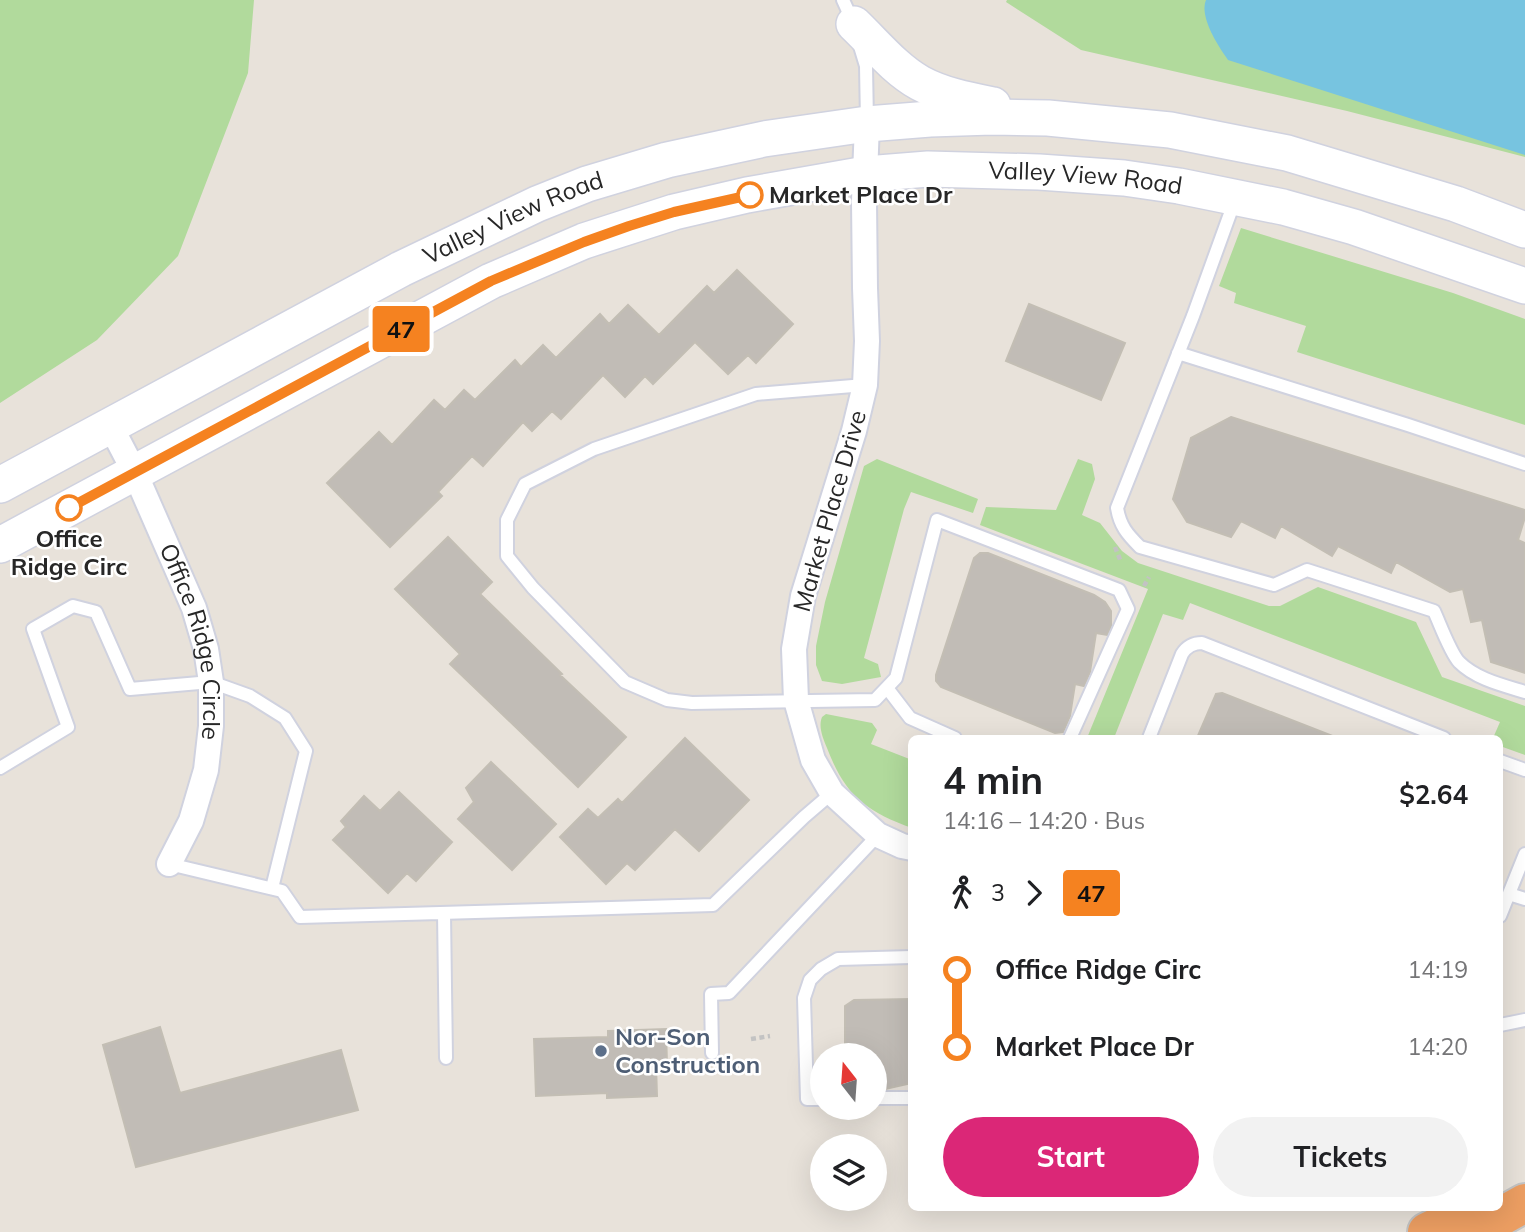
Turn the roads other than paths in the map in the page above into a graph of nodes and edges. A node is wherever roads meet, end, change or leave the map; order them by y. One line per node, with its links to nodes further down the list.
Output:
1 (849, 12): 2 (main road); 3 (lane)
2 (1048, 118): 3 (main road, Valley View Road); 6 (main road, Valley View Road)
3 (867, 124): 4 (street, Market Place Drive); 10 (main road, Valley View Road)
4 (866, 174): 5 (main road, Valley View Road); 9 (street, Market Place Drive); 12 (main road, Valley View Road)
5 (1236, 197): 7 (main road, Valley View Road); 8 (lane)
6 (1525, 230)
7 (1525, 286)
8 (1178, 353): 11 (lane); 17 (lane)
9 (865, 385): 18 (street, Market Place Drive); 18 (lane)
10 (110, 425): 12 (street, Office Ridge Circle); 13 (main road, Valley View Road)
11 (1525, 464)
12 (135, 473): 14 (main road, Valley View Road); 15 (street, Office Ridge Circle)
13 (0, 485)
14 (0, 545)
15 (211, 682): 24 (lane); 30 (street, Office Ridge Circle); 31 (lane)
16 (887, 688): 18 (lane); 19 (lane); 20 (lane)
17 (1525, 692)
18 (796, 701): 26 (street, Market Place Drive)
19 (948, 735)
20 (1071, 735)
21 (1150, 735): 22 (lane)
22 (1436, 735)
23 (1503, 762): 25 (lane)
24 (0, 768)
25 (1525, 771)
26 (832, 793): 27 (street, Market Place Drive); 34 (lane)
27 (878, 835): 28 (street, Market Place Drive); 38 (lane)
28 (908, 847)
29 (1525, 854): 33 (lane)
30 (169, 864): 31 (lane)
31 (272, 888): 34 (lane)
32 (1525, 899): 33 (lane)
33 (1503, 905)
34 (444, 913): 39 (lane)
35 (908, 957): 42 (lane)
36 (1525, 1020): 37 (lane)
37 (1503, 1024)
38 (712, 1053)
39 (446, 1058)
40 (887, 1098): 41 (lane)
41 (908, 1098)
42 (810, 1099)
43 (1525, 1185): 44 (highway)
44 (1503, 1196)
45 (1525, 1203): 48 (highway)
46 (1472, 1211): 47 (highway)
47 (1427, 1232)
48 (1473, 1232)

